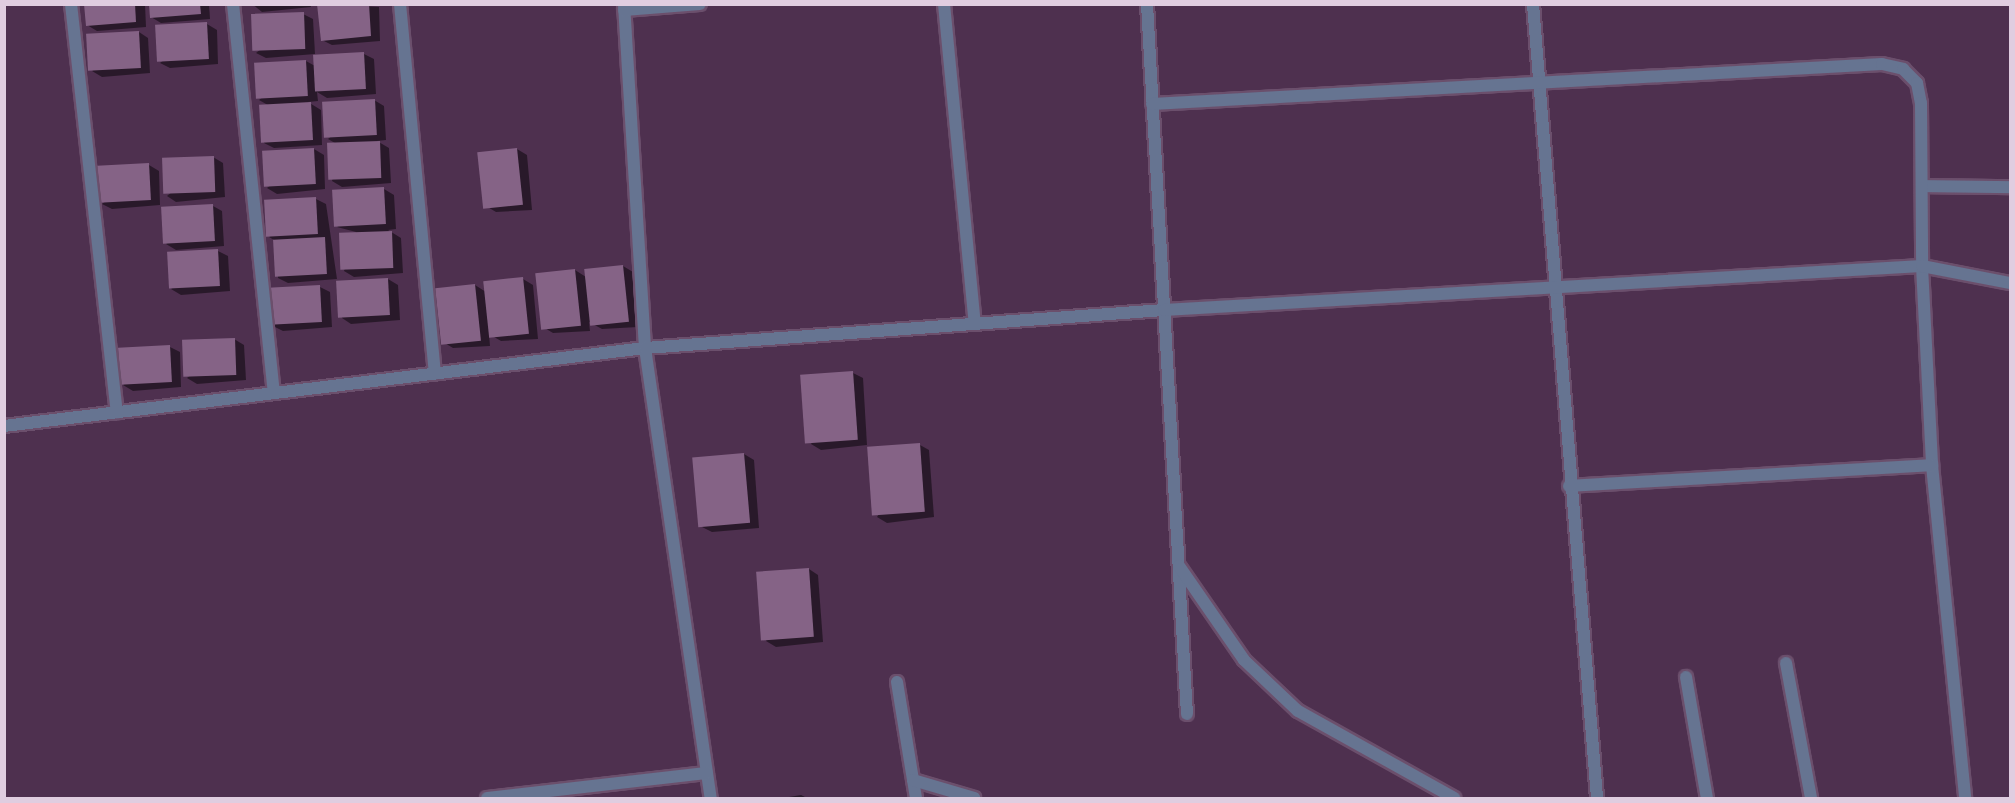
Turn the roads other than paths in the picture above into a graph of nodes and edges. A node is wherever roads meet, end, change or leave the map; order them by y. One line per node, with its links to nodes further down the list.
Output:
1 (71, 4): 21 (street)
2 (233, 4): 20 (street)
3 (400, 4): 19 (street)
4 (700, 4): 8 (street)
5 (944, 4): 17 (street)
6 (1146, 4): 10 (street)
7 (1533, 4): 9 (street)
8 (624, 7): 18 (street)
9 (1538, 83): 10 (street); 11 (street); 15 (street)
10 (1152, 104): 16 (street)
11 (1922, 186): 12 (street); 13 (street)
12 (2010, 187)
13 (1922, 266): 14 (street); 15 (street); 23 (street)
14 (2010, 283)
15 (1551, 286): 16 (street); 24 (street)
16 (1164, 310): 17 (street); 25 (street)
17 (975, 324): 18 (street)
18 (645, 348): 19 (street); 30 (street)
19 (435, 373): 20 (street)
20 (274, 393): 21 (street)
21 (117, 412): 22 (street)
22 (4, 426)
23 (1932, 465): 24 (street); 40 (street)
24 (1569, 486): 37 (street)
25 (1179, 565): 29 (street); 36 (street)
26 (1786, 663): 39 (street)
27 (1686, 677): 38 (street)
28 (897, 682): 31 (street)
29 (1187, 714)
30 (707, 773): 32 (street); 33 (street)
31 (913, 780): 34 (street); 35 (street)
32 (487, 798)
33 (711, 798)
34 (916, 798)
35 (975, 798)
36 (1454, 798)
37 (1597, 798)
38 (1707, 798)
39 (1811, 798)
40 (1965, 798)

